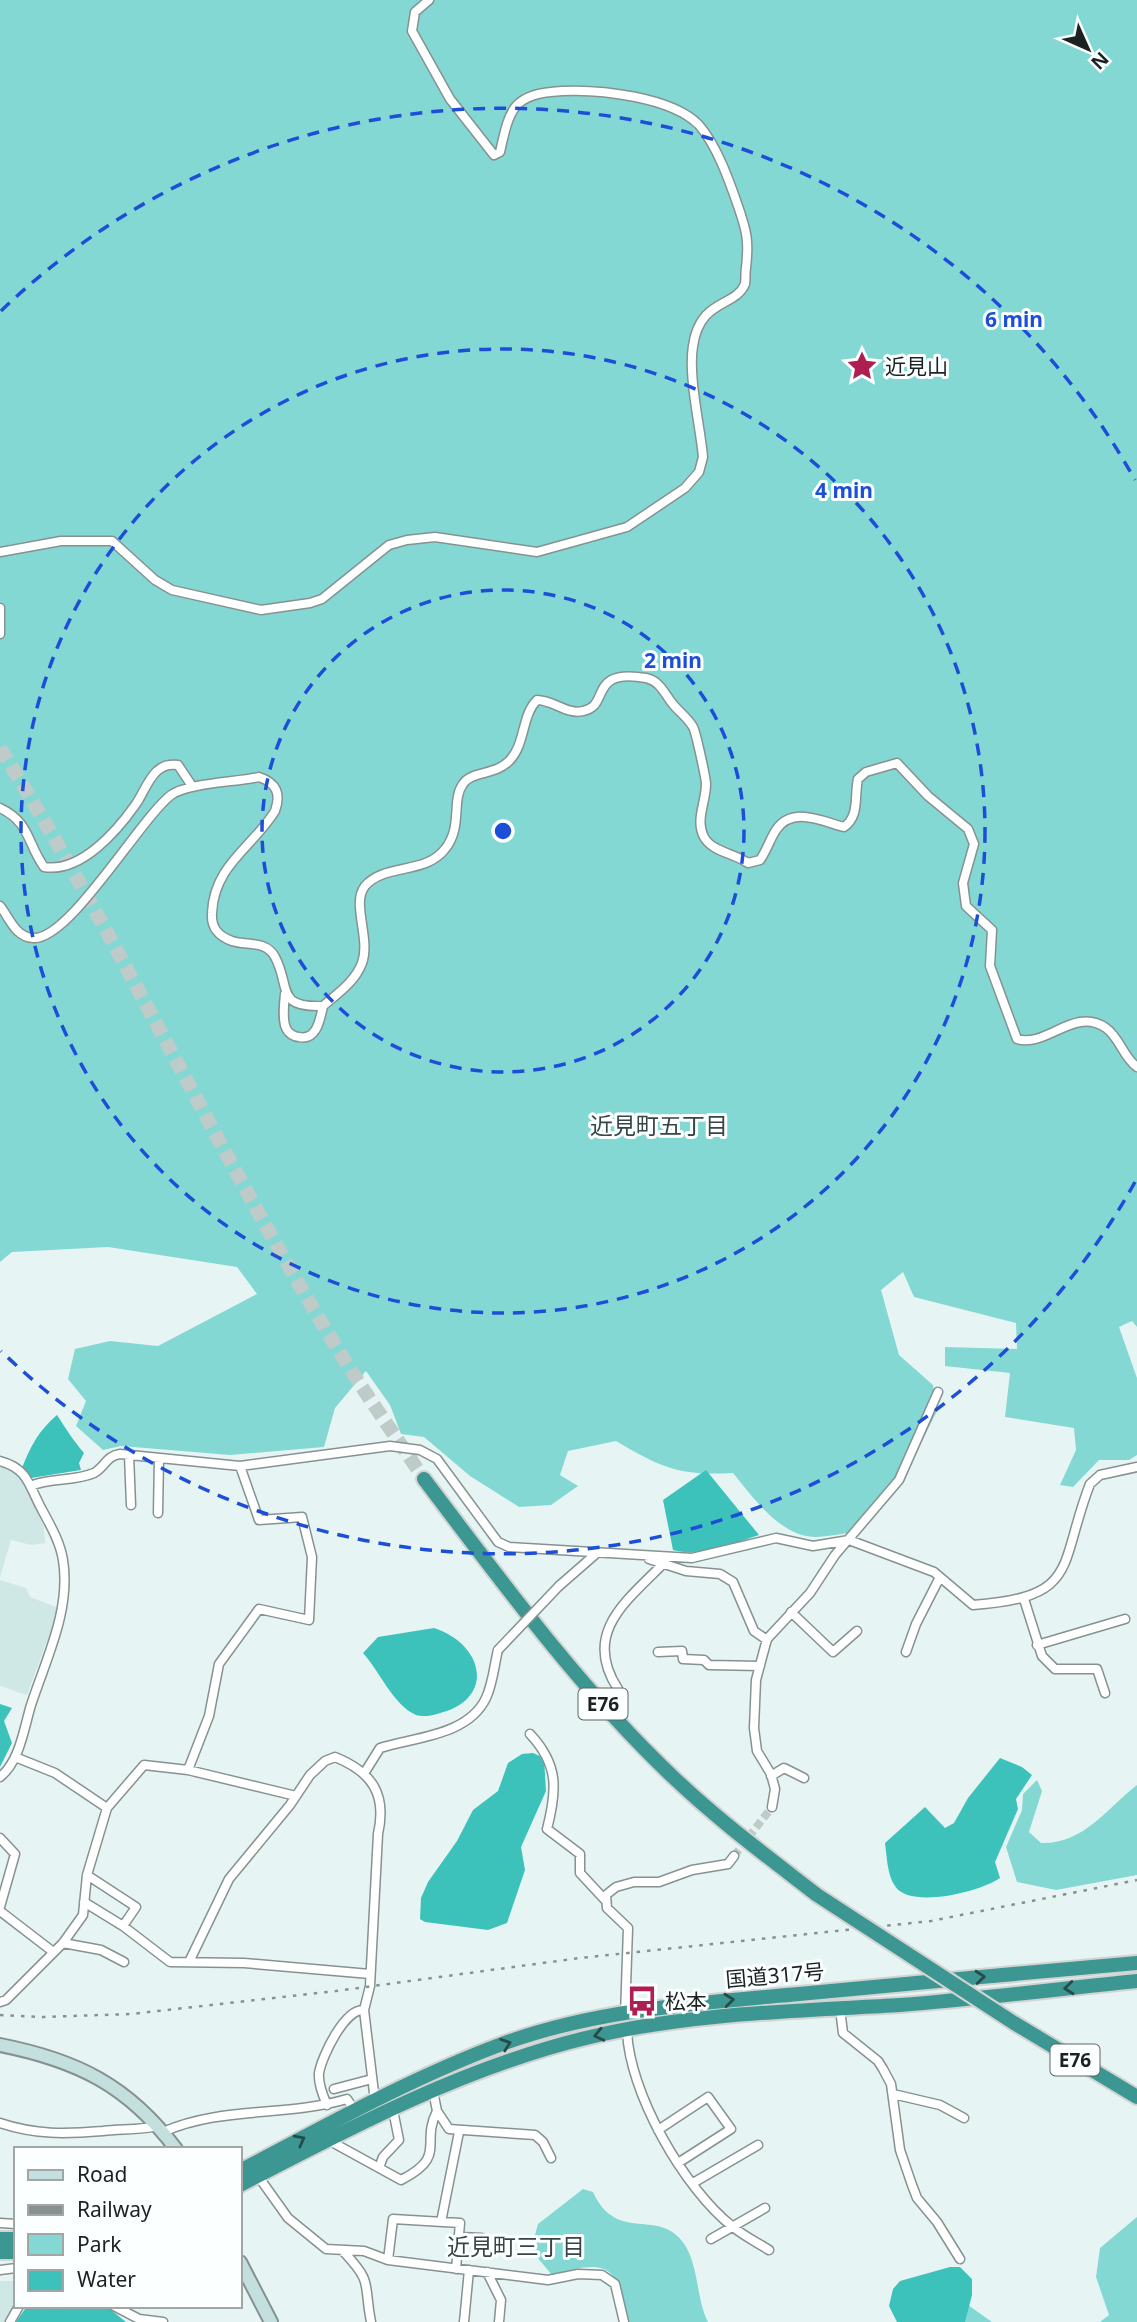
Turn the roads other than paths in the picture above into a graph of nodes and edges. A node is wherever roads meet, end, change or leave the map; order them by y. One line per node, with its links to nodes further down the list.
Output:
1 (429, 0): 2 (street)
2 (0, 552)
3 (0, 608): 4 (street)
4 (0, 634)
5 (192, 786): 6 (street); 7 (street); 8 (street)
6 (0, 808)
7 (0, 906)
8 (285, 994): 9 (street); 9 (street)
9 (323, 1006): 10 (street)
10 (1137, 1067)
11 (938, 1392): 21 (street)
12 (129, 1455): 13 (street); 18 (street); 19 (street)
13 (159, 1458): 15 (street); 20 (street)
14 (0, 1461): 18 (street)
15 (240, 1465): 22 (street); 39 (street)
16 (1137, 1467): 26 (street)
17 (424, 1479): 72 (highway, E76, bridge)
18 (33, 1485): 38 (street)
19 (131, 1504)
20 (158, 1513)
21 (849, 1539): 23 (street); 25 (street); 27 (street)
22 (598, 1552): 23 (street); 40 (street, bridge)
23 (642, 1556): 24 (street)
24 (663, 1564): 30 (street); 35 (street)
25 (940, 1577): 26 (street); 33 (street)
26 (1024, 1599): 31 (street)
27 (790, 1612): 29 (street); 30 (street)
28 (1125, 1619): 31 (street)
29 (857, 1631)
30 (767, 1640): 34 (street)
31 (1037, 1645): 36 (street)
32 (659, 1652): 34 (street)
33 (906, 1652)
34 (760, 1666): 41 (street)
35 (618, 1689)
36 (1105, 1693)
37 (530, 1734): 51 (street)
38 (15, 1757): 42 (street); 46 (street)
39 (188, 1770): 44 (street); 46 (street)
40 (365, 1772): 44 (street); 60 (street)
41 (771, 1776): 43 (street); 45 (street)
42 (0, 1777)
43 (804, 1779)
44 (296, 1796): 58 (street)
45 (772, 1807)
46 (107, 1808): 49 (street)
47 (0, 1838): 50 (street)
48 (734, 1856): 51 (street)
49 (88, 1874): 52 (street); 54 (street)
50 (4, 1882): 53 (street)
51 (607, 1901): 65 (street)
52 (84, 1902): 54 (street); 55 (street)
53 (0, 1909): 56 (street)
54 (123, 1926): 58 (street)
55 (63, 1943): 56 (street); 57 (street)
56 (52, 1951): 62 (street)
57 (124, 1962)
58 (189, 1962): 60 (street)
59 (1137, 1964): 65 (highway, 国道317号, one-way to 59)
60 (370, 1974): 64 (street)
61 (1137, 1981): 63 (highway, 国道317号, one-way to 63)
62 (0, 2002)
63 (840, 2009): 66 (highway, 国道317号); 71 (street)
64 (364, 2010): 68 (street); 74 (street)
65 (624, 2012): 66 (street); 73 (highway, 国道317号, one-way to 65)
66 (627, 2028): 70 (highway, 国道317号, one-way to 70); 81 (street)
67 (0, 2045): 80 (street)
68 (372, 2078): 69 (street); 73 (street)
69 (334, 2089)
70 (433, 2091): 75 (highway, 国道317号); 77 (street)
71 (893, 2094): 78 (street); 103 (street)
72 (1137, 2097)
73 (375, 2101): 76 (highway, 国道317号)
74 (327, 2105): 76 (street); 80 (street)
75 (393, 2110): 83 (highway, 国道317号); 88 (street)
76 (355, 2111): 89 (highway, 国道317号, one-way to 76)
77 (437, 2111): 82 (street); 88 (street)
78 (964, 2118)
79 (0, 2123): 80 (street)
80 (160, 2129): 85 (street)
81 (658, 2130): 87 (street); 87 (street)
82 (459, 2132): 86 (street); 94 (street)
83 (330, 2141): 88 (street); 90 (highway, 国道317号)
84 (758, 2145): 91 (street)
85 (174, 2147)
86 (551, 2158)
87 (678, 2163): 91 (street)
88 (379, 2168)
89 (242, 2170)
90 (258, 2176): 92 (highway, 国道317号); 102 (street)
91 (693, 2183): 95 (street)
92 (242, 2184)
93 (765, 2208): 95 (street)
94 (441, 2222): 96 (street); 104 (street)
95 (732, 2226): 99 (street); 101 (street)
96 (459, 2237): 97 (street); 106 (street)
97 (482, 2238)
98 (0, 2239): 100 (highway)
99 (710, 2239)
100 (12, 2247)
101 (769, 2250)
102 (343, 2251): 104 (street); 112 (street)
103 (960, 2259)
104 (387, 2260): 106 (street)
105 (242, 2266): 111 (street)
106 (456, 2269): 107 (street)
107 (469, 2270): 108 (street); 113 (street)
108 (487, 2272): 114 (street); 115 (street)
109 (118, 2308): 110 (street)
110 (163, 2322)
111 (271, 2322)
112 (368, 2322)
113 (464, 2322)
114 (499, 2322)
115 (624, 2322)

